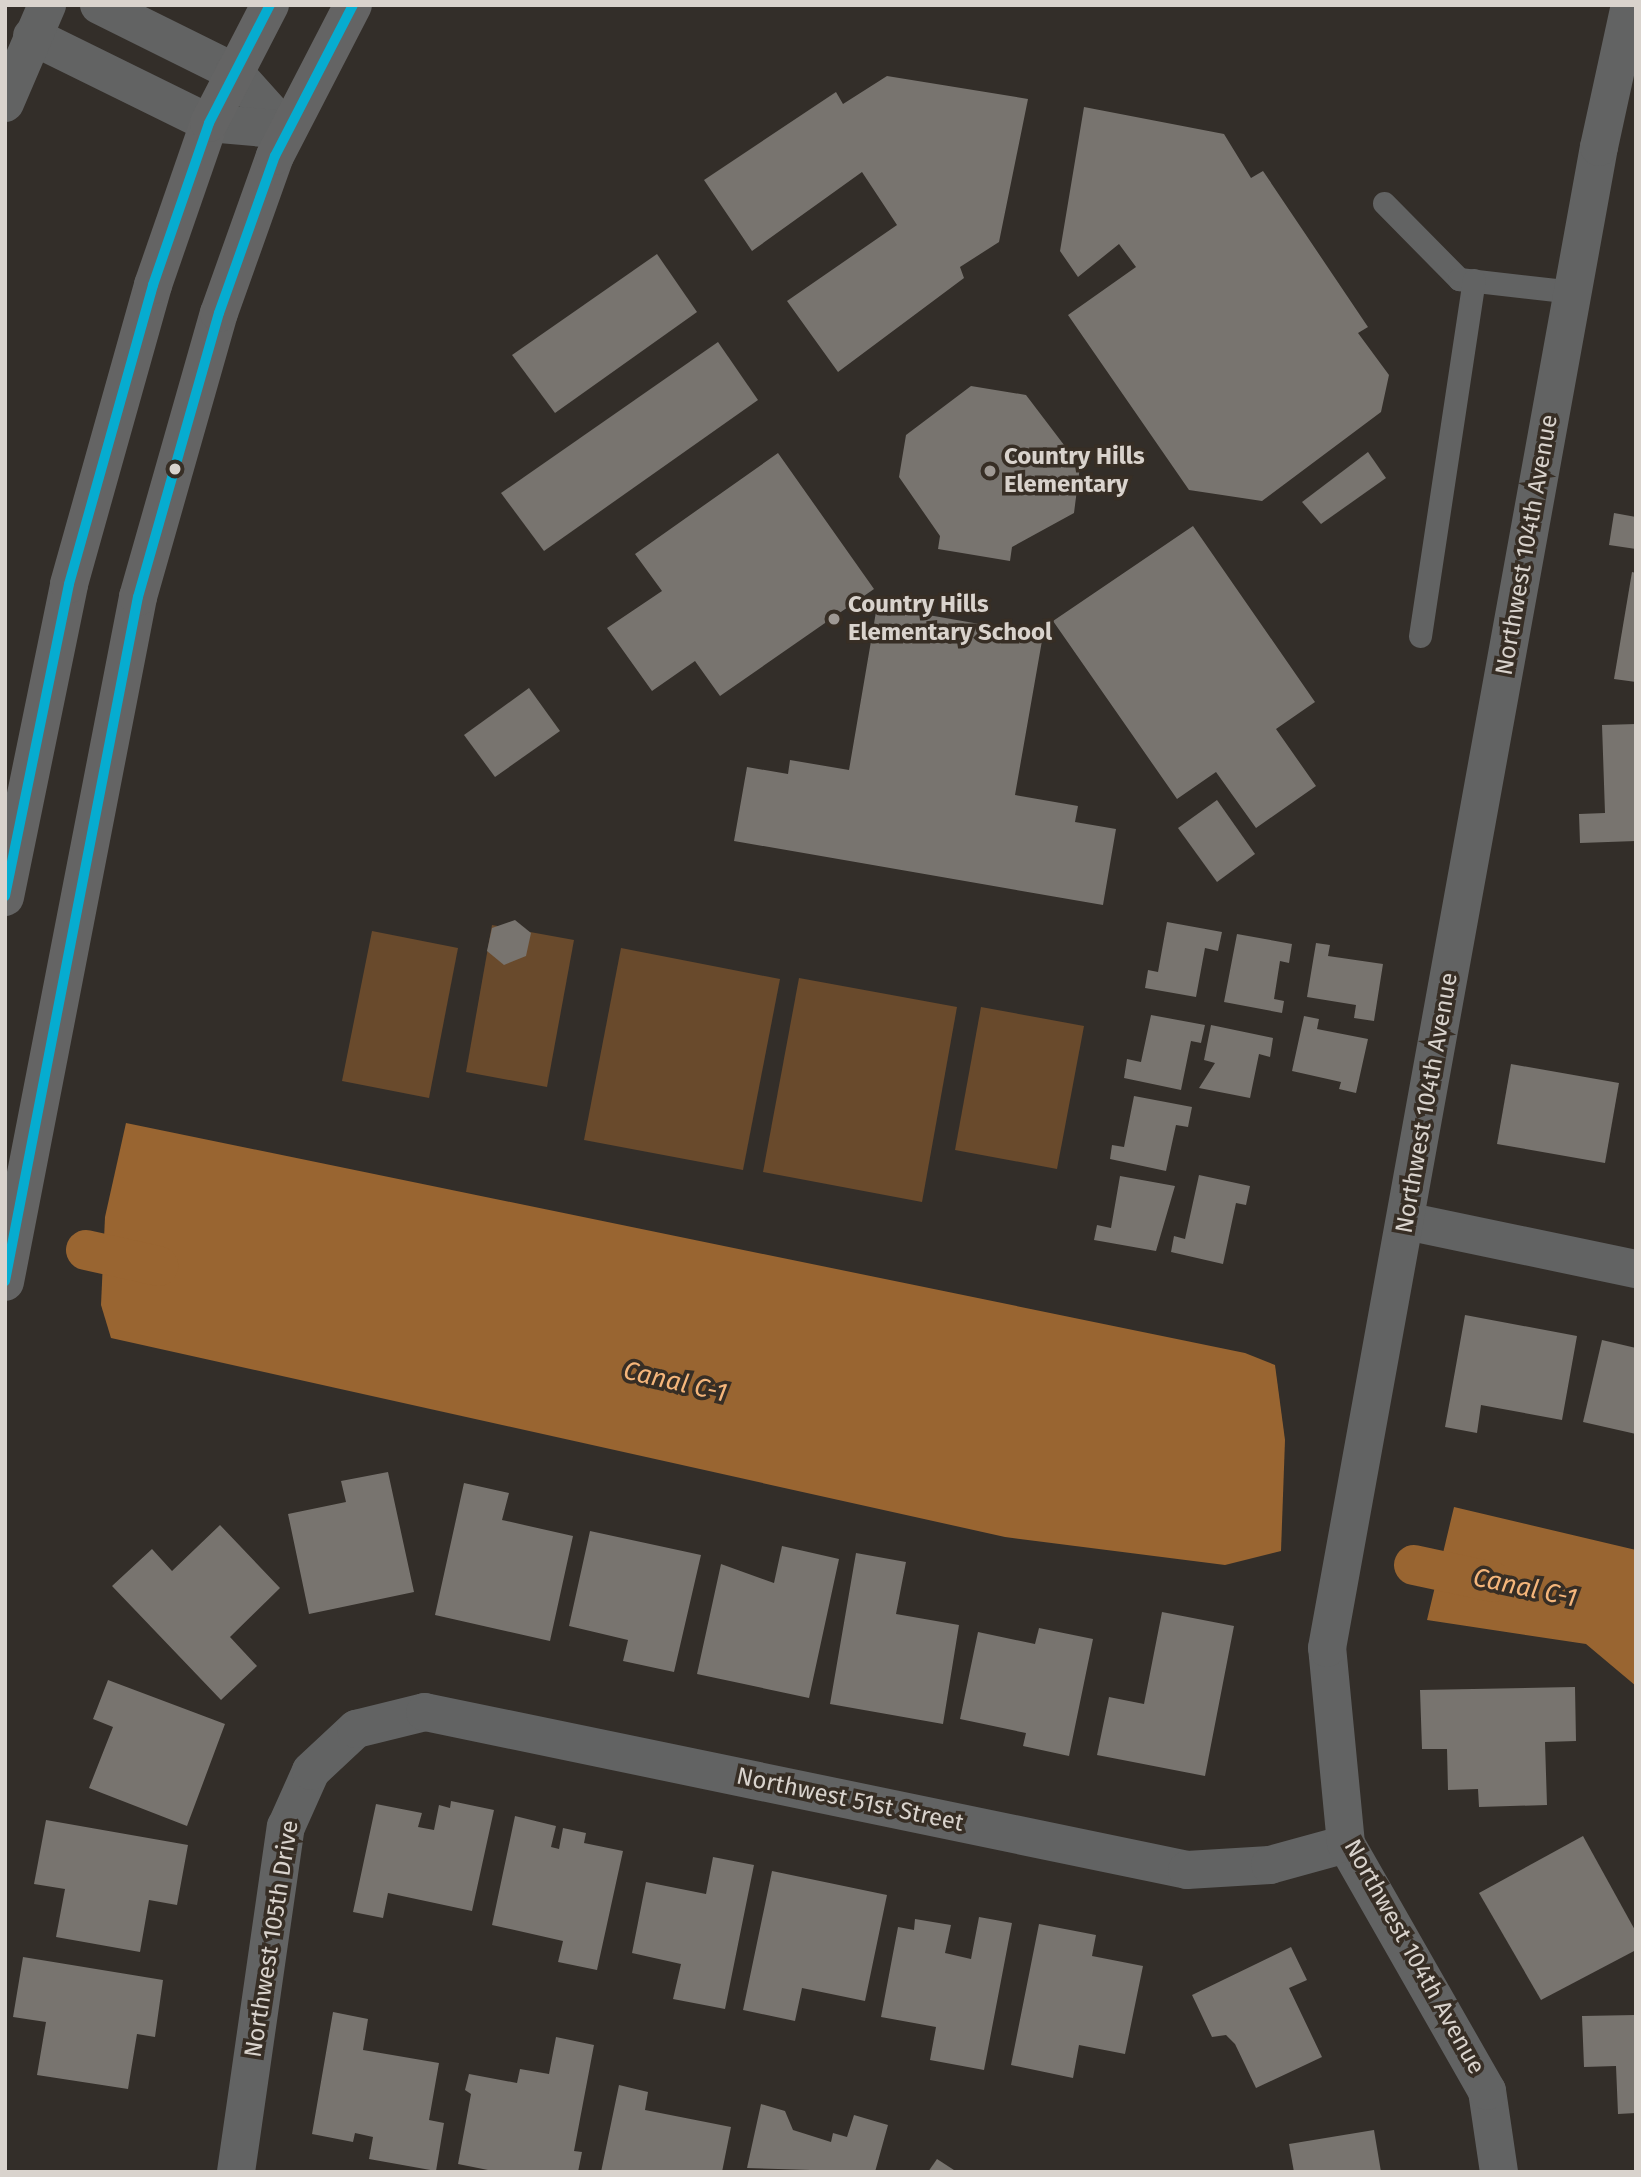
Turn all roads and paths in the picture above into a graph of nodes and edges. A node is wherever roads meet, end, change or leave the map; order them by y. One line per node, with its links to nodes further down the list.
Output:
1 (99, 5): 6 (street)
2 (271, 5): 6 (main road)
3 (352, 5): 9 (main road)
4 (1630, 5): 12 (street, Northwest 104th Avenue)
5 (39, 21): 7 (street); 8 (street)
6 (234, 72): 8 (main road); 9 (street)
7 (5, 103)
8 (209, 122): 9 (street); 14 (main road)
9 (286, 130): 17 (main road)
10 (1384, 203): 11 (lane)
11 (1474, 281): 12 (lane); 13 (lane)
12 (1573, 292): 15 (street, Northwest 104th Avenue)
13 (1420, 636)
14 (5, 897)
15 (1406, 1221): 16 (street); 19 (street, Northwest 104th Avenue)
16 (1636, 1269)
17 (5, 1282)
18 (356, 1729): 19 (street, Northwest 51st Street); 20 (street, Northwest 105th Drive)
19 (1346, 1844): 21 (street, Northwest 104th Avenue)
20 (236, 2172)
21 (1499, 2172)

